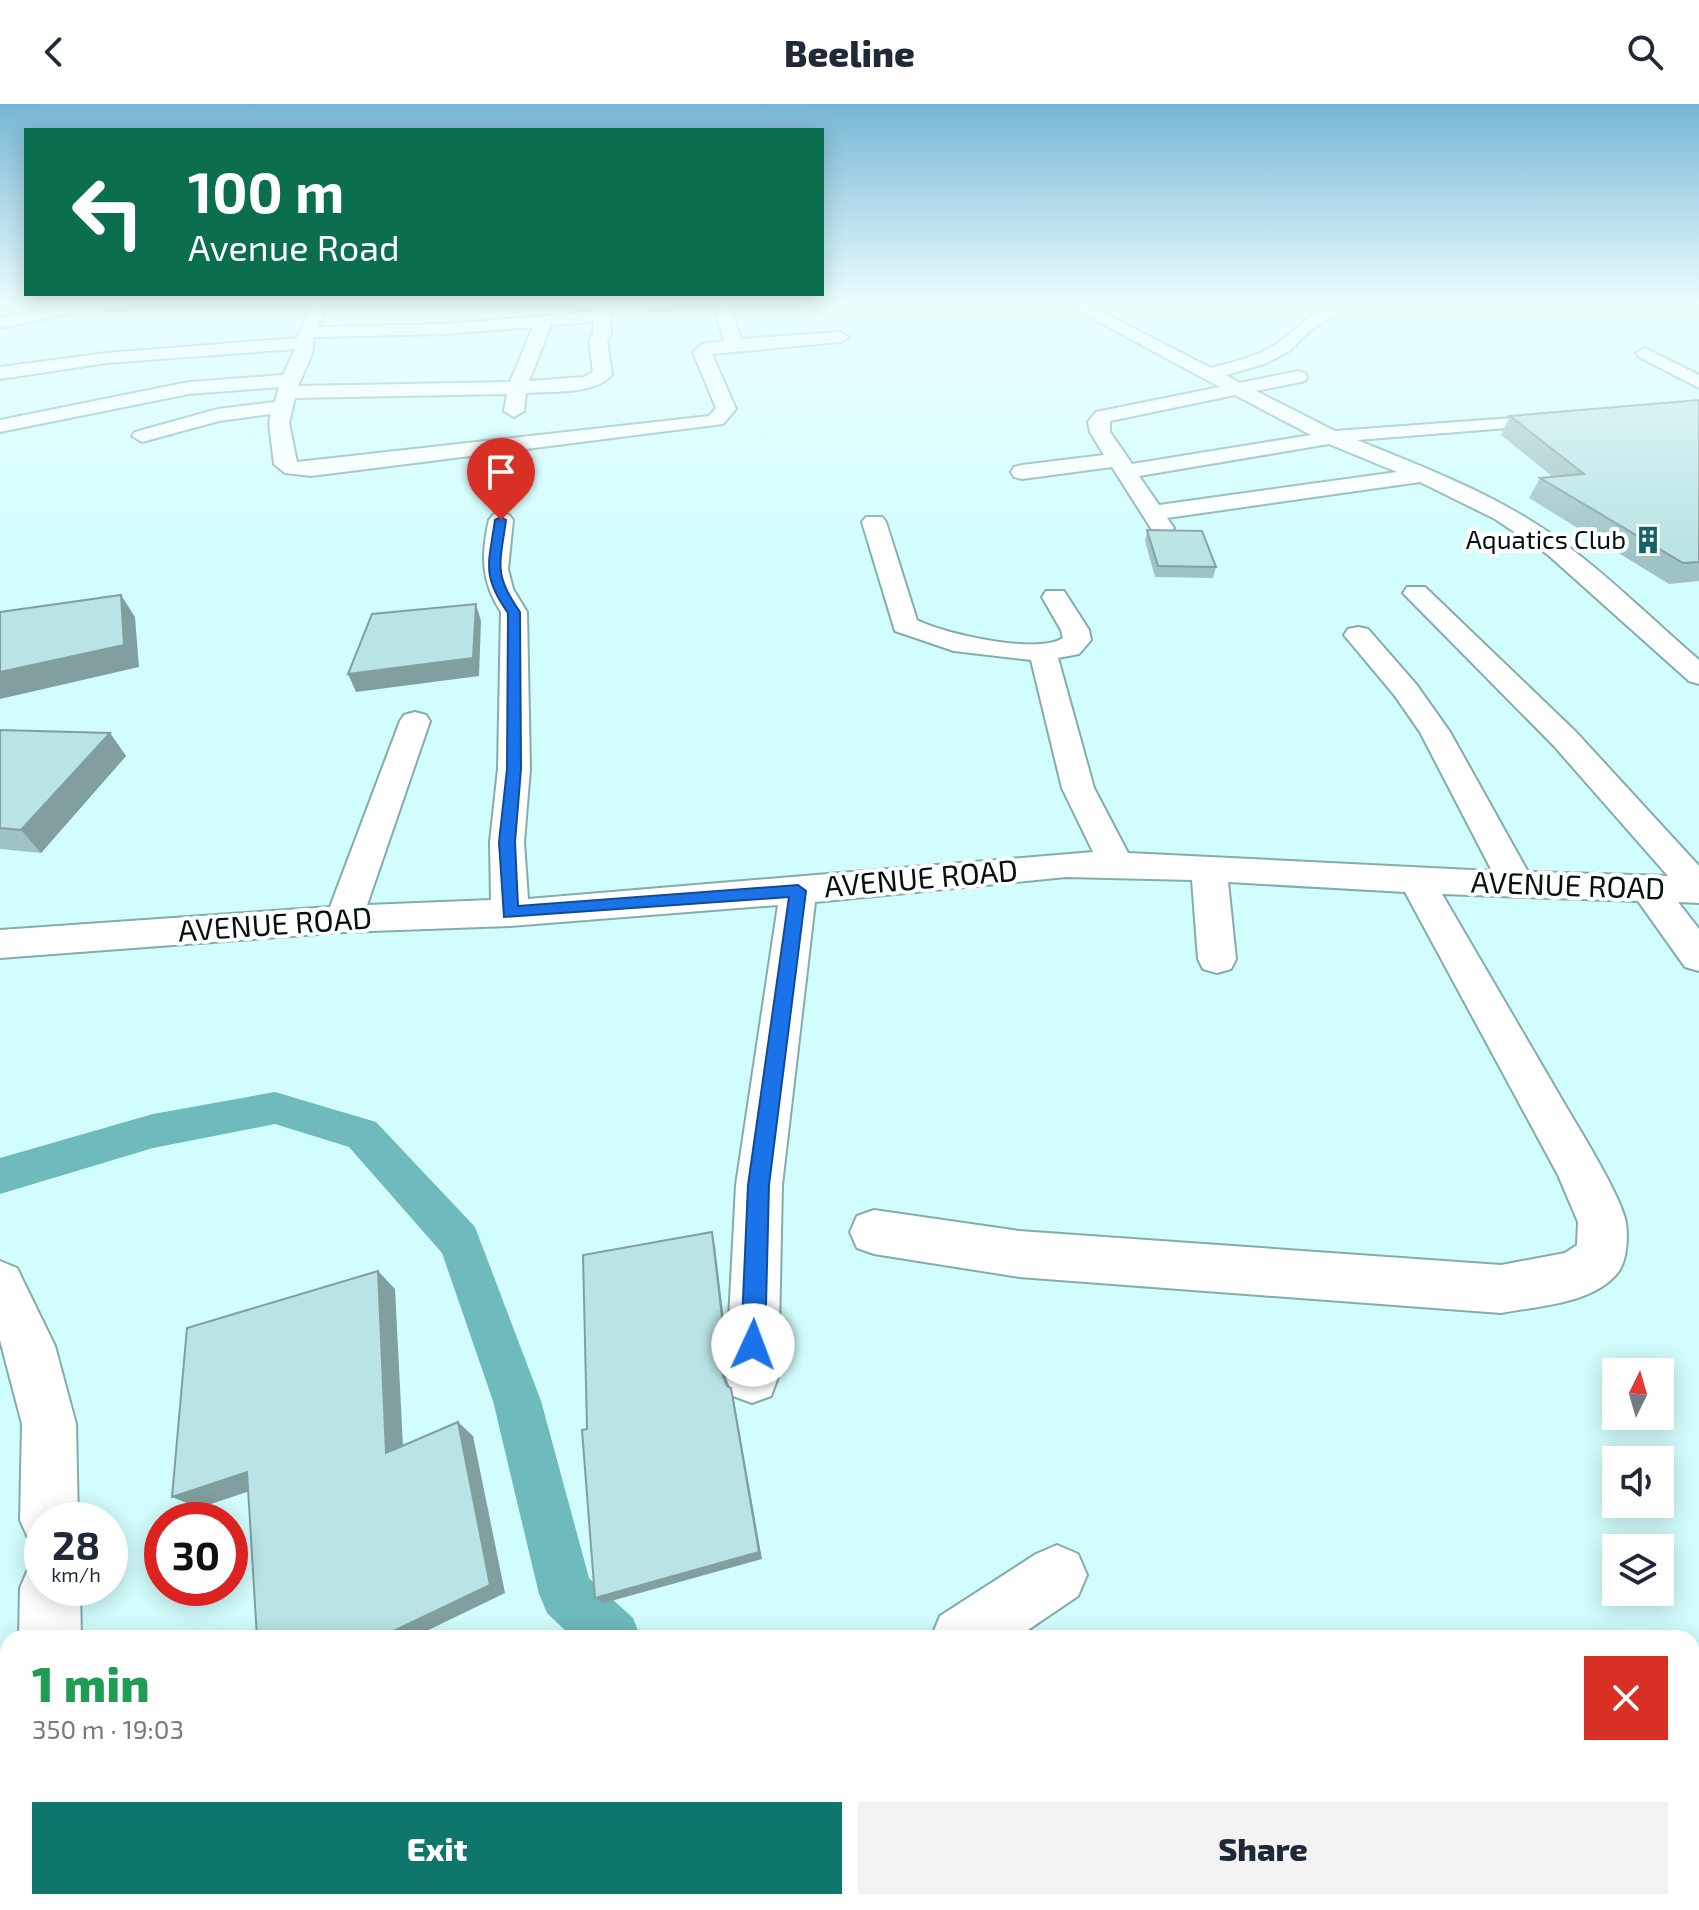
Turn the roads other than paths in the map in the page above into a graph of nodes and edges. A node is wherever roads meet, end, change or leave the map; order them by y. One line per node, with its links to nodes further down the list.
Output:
1 (289, 388): 7 (street)
2 (504, 388): 7 (street)
3 (517, 388): 13 (street)
4 (716, 388): 13 (street)
5 (1242, 388): 6 (street)
6 (1238, 389): 12 (street); 15 (street)
7 (287, 393): 9 (street); 11 (street); 14 (street)
8 (1580, 416): 12 (street)
9 (0, 426)
10 (397, 434): 14 (street)
11 (142, 436)
12 (1333, 438): 15 (street); 17 (street)
13 (510, 446): 14 (street)
14 (411, 459)
15 (1121, 466): 16 (street); 17 (street)
16 (1022, 472)
17 (1423, 475): 24 (street)
18 (501, 520): 33 (street)
19 (874, 522): 23 (street)
20 (1416, 593): 31 (street)
21 (1055, 597): 23 (street)
22 (1358, 635): 29 (street)
23 (1043, 653): 26 (street)
24 (1699, 675)
25 (415, 721): 34 (street)
26 (1116, 864): 27 (street, AVENUE ROAD); 32 (street, AVENUE ROAD)
27 (1209, 871): 28 (street, AVENUE ROAD); 37 (street)
28 (1417, 881): 29 (street, AVENUE ROAD); 38 (street)
29 (1516, 883): 30 (street, AVENUE ROAD)
30 (1647, 887): 31 (street, AVENUE ROAD); 36 (street)
31 (1699, 889)
32 (798, 891): 33 (street, AVENUE ROAD); 40 (street)
33 (510, 913): 34 (street, AVENUE ROAD)
34 (344, 919): 35 (street, AVENUE ROAD)
35 (0, 944)
36 (1699, 957)
37 (1217, 959)
38 (874, 1232)
39 (0, 1285): 41 (street)
40 (752, 1377)
41 (49, 1502)
42 (1057, 1575): 45 (street)
43 (50, 1606): 44 (street)
44 (50, 1630)
45 (974, 1630)

